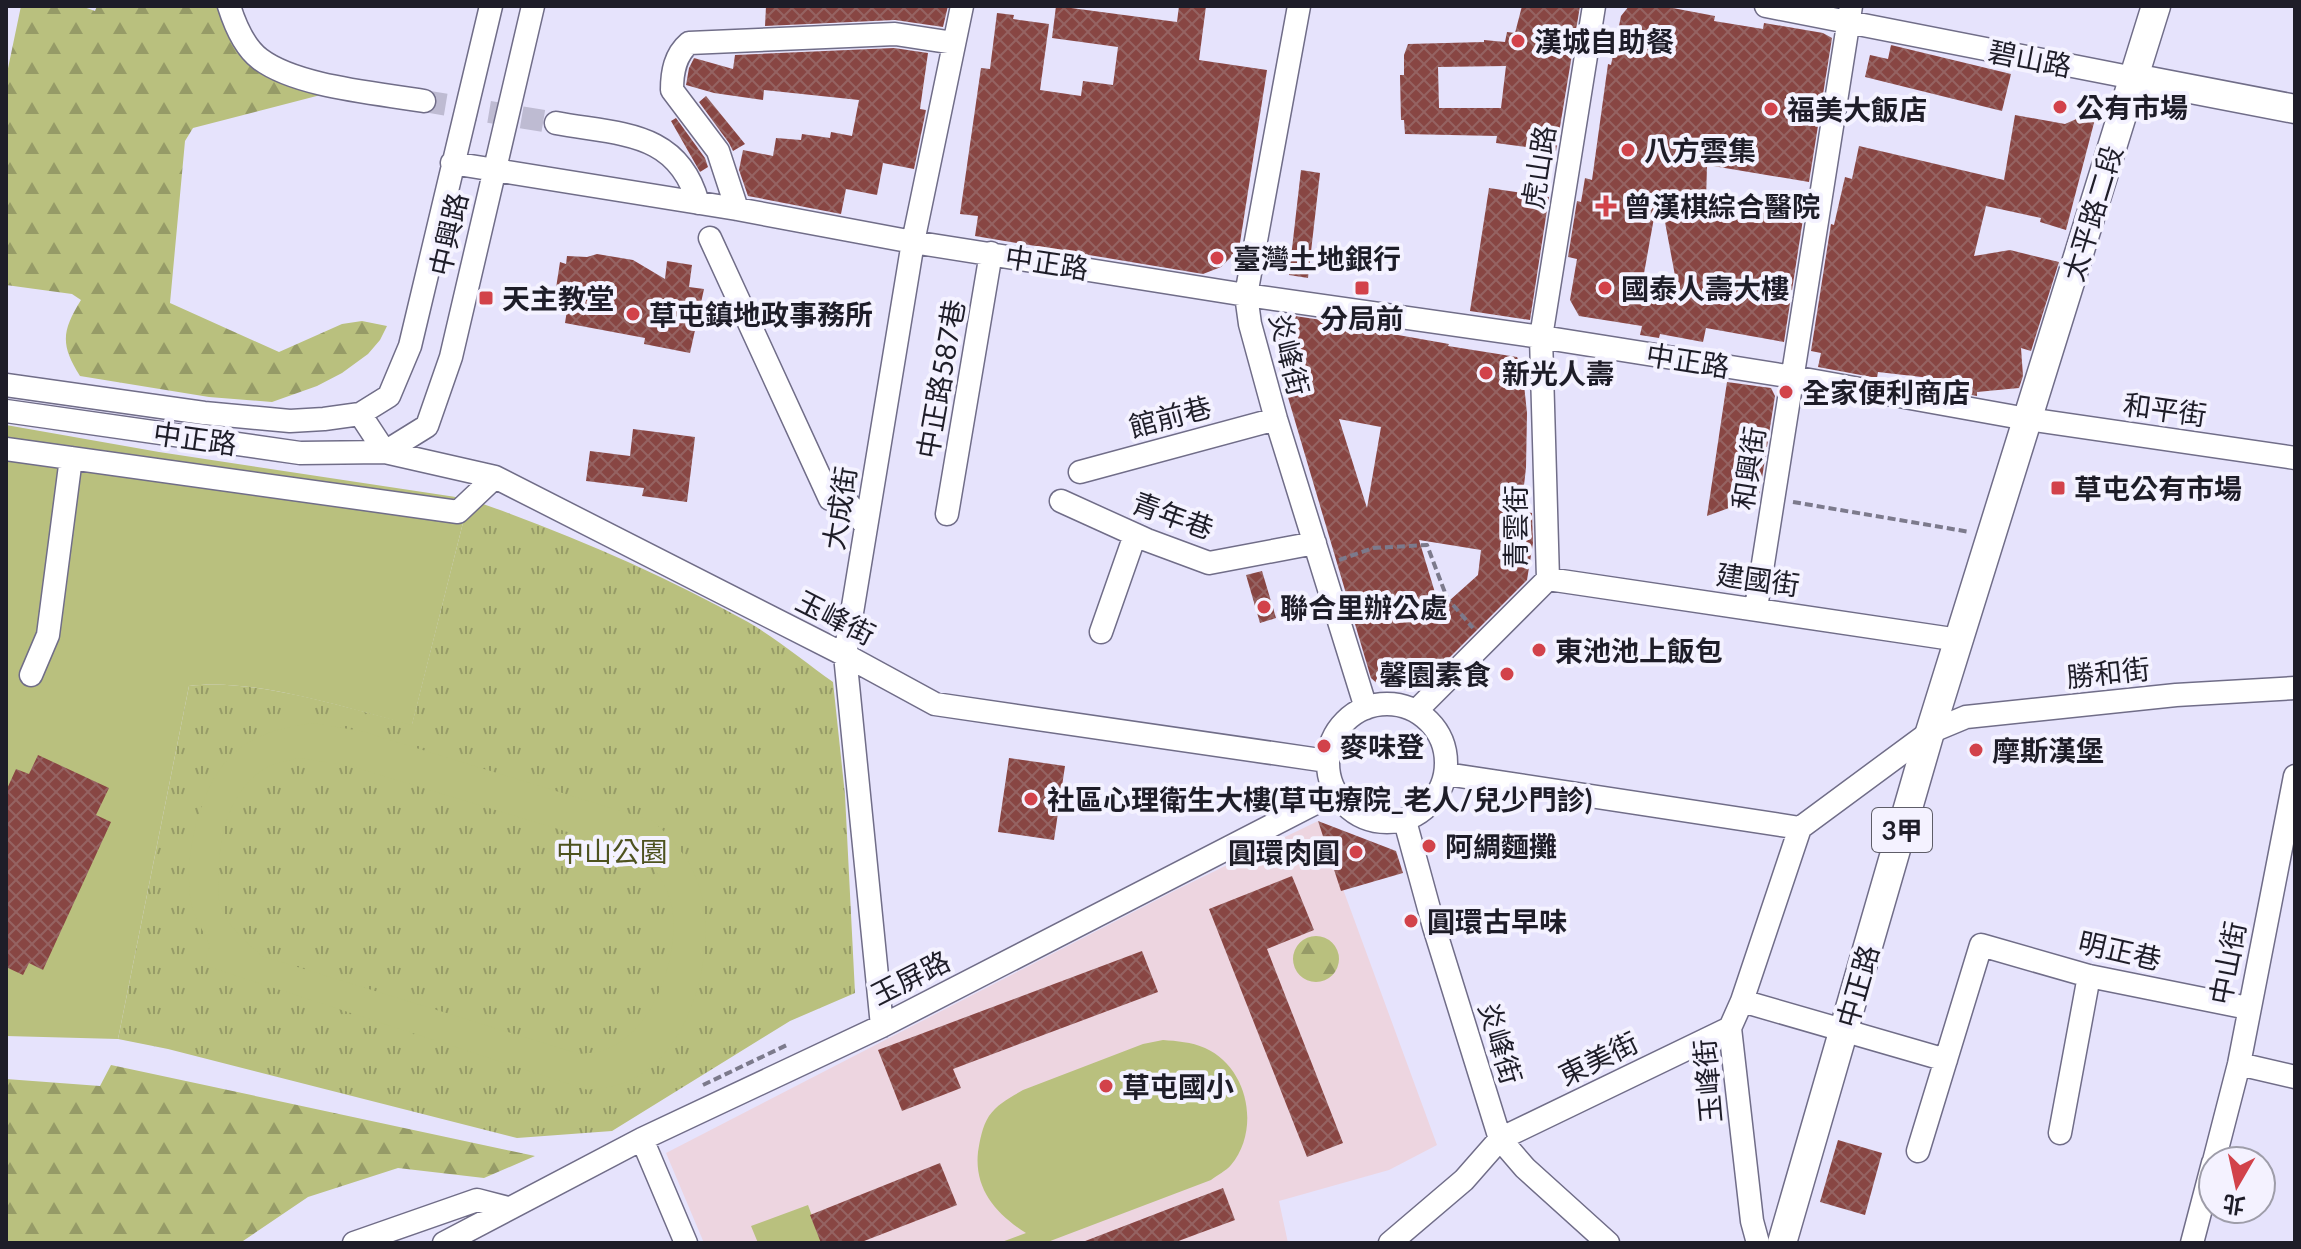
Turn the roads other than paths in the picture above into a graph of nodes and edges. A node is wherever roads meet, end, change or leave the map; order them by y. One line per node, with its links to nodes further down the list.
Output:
1 (229, 6): 12 (street)
2 (491, 6): 15 (street, 中興路)
3 (533, 6): 16 (street, 中興路)
4 (962, 6): 10 (street, 大成街)
5 (1299, 6): 22 (street, 炎峰街)
6 (1594, 6): 23 (street, 虎山路)
7 (1766, 6): 9 (street, 碧山路)
8 (2156, 6): 11 (main road, 太平路二段 / 3甲)
9 (1850, 14): 11 (street, 碧山路); 24 (street, 和興街)
10 (954, 43): 18 (street); 20 (street, 大成街)
11 (2134, 78): 13 (main road, 碧山路); 29 (main road, 太平路二段 / 3甲)
12 (424, 101)
13 (2295, 109)
14 (556, 123): 17 (street)
15 (452, 163): 16 (street, 中正路); 27 (street, 中興路)
16 (494, 171): 17 (street, 中正路); 31 (street, 中興路)
17 (698, 203): 18 (street, 中正路)
18 (737, 209): 20 (street, 中正路)
19 (710, 238): 38 (street)
20 (913, 242): 21 (street, 中正路); 38 (street, 大成街)
21 (991, 253): 22 (street, 中正路); 37 (street, 中正路587巷)
22 (1246, 295): 23 (street, 中正路); 28 (street, 炎峰街)
23 (1541, 337): 24 (street, 中正路); 41 (street, 青雲街)
24 (1793, 377): 29 (street, 中正路); 42 (street, 和興街)
25 (6, 385): 27 (street, 中正路)
26 (6, 411): 31 (street, 中正路)
27 (360, 414): 31 (street)
28 (1276, 419): 34 (street, 館前巷); 40 (street, 炎峰街)
29 (2027, 419): 33 (street, 和平街); 44 (main road, 中正路 / 3甲)
30 (6, 449): 32 (street)
31 (385, 452): 35 (street, 玉峰街)
32 (71, 458): 35 (street); 46 (street)
33 (2295, 458)
34 (1080, 472)
35 (495, 477): 45 (street, 玉峰街)
36 (1061, 501): 39 (street, 青年巷)
37 (947, 514)
38 (866, 526): 45 (street, 大成街)
39 (1135, 535): 40 (street, 青年巷); 43 (street)
40 (1315, 543): 48 (street, 炎峰街)
41 (1548, 579): 42 (street, 建國街); 49 (street, 青雲街)
42 (1756, 608): 44 (street, 建國街)
43 (1101, 632)
44 (1959, 640): 50 (main road, 中正路 / 3甲)
45 (845, 655): 51 (street, 玉峰街); 60 (street, 大成街)
46 (31, 675)
47 (2295, 688): 50 (street, 勝和街)
48 (1366, 708): 49 (street); 51 (street)
49 (1416, 711): 52 (street)
50 (1930, 732): 56 (street); 62 (main road, 中正路 / 3甲)
51 (1327, 761): 54 (street)
52 (1446, 774): 55 (street); 56 (street)
53 (2295, 776): 59 (street, 中山街)
54 (1335, 793): 55 (street); 60 (street, 玉屏路)
55 (1405, 821): 68 (street, 炎峰街)
56 (1800, 828): 58 (street, 玉峰街)
57 (2089, 976): 59 (street, 明正巷); 63 (street, 明正巷); 66 (street)
58 (1742, 1001): 61 (street, 玉峰街); 62 (street)
59 (2248, 1008): 64 (street, 中山街)
60 (882, 1026): 67 (street, 玉屏路)
61 (1730, 1028): 68 (street, 東美街); 77 (street, 玉峰街)
62 (1844, 1031): 63 (street); 78 (main road, 中正路 / 3甲)
63 (1946, 1060): 70 (street)
64 (2239, 1064): 65 (street); 69 (street, 中山街)
65 (2295, 1077)
66 (2060, 1133)
67 (642, 1139): 71 (street, 玉屏路); 74 (street)
68 (1500, 1139): 75 (street, 東美街); 76 (street, 炎峰街)
69 (2218, 1145)
70 (1918, 1151)
71 (508, 1208): 72 (street); 73 (street, 玉屏路)
72 (354, 1243)
73 (444, 1243)
74 (686, 1243)
75 (1390, 1243)
76 (1608, 1243)
77 (1758, 1243)
78 (1782, 1243)

